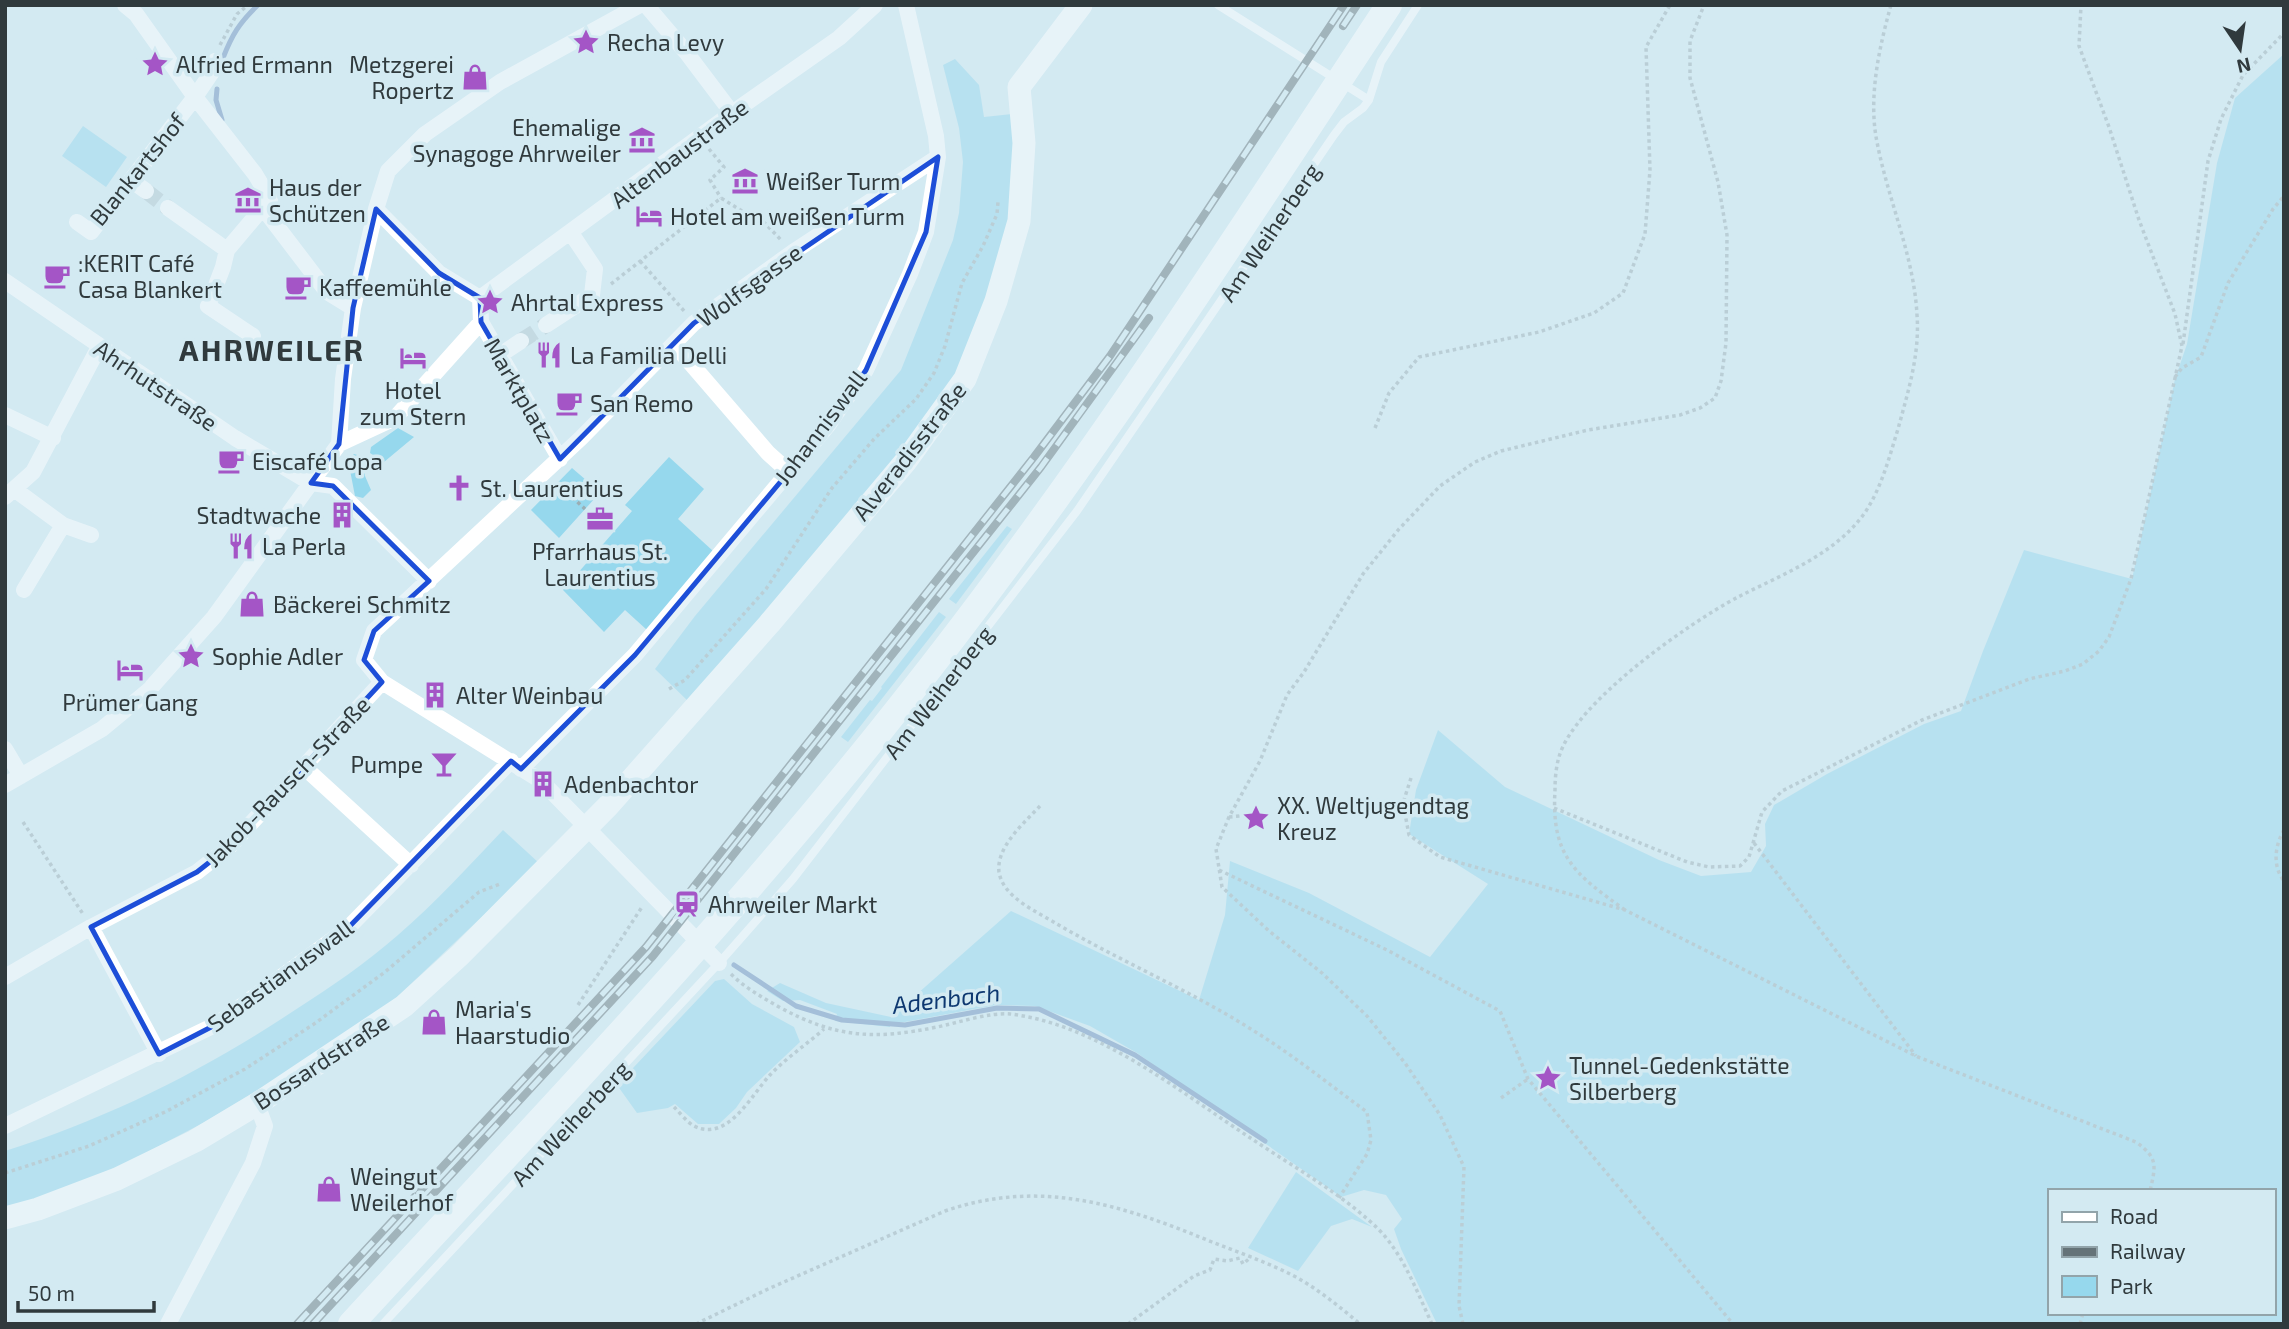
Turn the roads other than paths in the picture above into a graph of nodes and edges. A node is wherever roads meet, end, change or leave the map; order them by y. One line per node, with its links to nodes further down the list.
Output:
1 (125, 5): 11 (street)
2 (640, 5): 19 (street)
3 (646, 5): 13 (street)
4 (875, 5): 13 (street, Altenbaustraße)
5 (906, 5): 14 (street, Johanniswall)
6 (1081, 5): 51 (street, Alveradisstraße)
7 (1218, 5): 12 (lane)
8 (1389, 5): 61 (main road)
9 (1418, 5): 12 (lane, Am Weiherberg)
10 (215, 61): 11 (street, Blankartshof)
11 (195, 97): 15 (street, Blankartshof); 18 (street)
12 (1369, 100): 54 (lane, Am Weiherberg)
13 (732, 113): 21 (street, Altenbaustraße)
14 (938, 157): 30 (street, Wolfsgasse); 38 (street, Johanniswall)
15 (131, 180): 16 (street); 20 (street, Blankartshof)
16 (146, 191)
17 (168, 208): 22 (street)
18 (263, 208): 22 (street); 25 (street)
19 (376, 209): 24 (street); 25 (street)
20 (77, 222)
21 (570, 233): 24 (street, Altenbaustraße); 27 (street)
22 (227, 250): 28 (street)
23 (5, 281): 31 (street, Ahrhutstraße)
24 (480, 298): 26 (street, Marktplatz)
25 (353, 308): 36 (street)
26 (481, 322): 32 (street, Marktplatz); 36 (street, Marktplatz)
27 (546, 326)
28 (253, 336)
29 (521, 341): 32 (street)
30 (674, 344): 35 (street, Wolfsgasse); 38 (street)
31 (99, 347): 34 (street); 39 (street, Ahrhutstraße)
32 (500, 355): 37 (street, Marktplatz)
33 (5, 415): 34 (street)
34 (53, 438): 40 (street)
35 (581, 438): 37 (street, Marktplatz)
36 (338, 444): 39 (street)
37 (560, 459): 43 (street, Marktplatz)
38 (788, 471): 47 (street, Johanniswall)
39 (311, 483): 43 (street); 49 (street)
40 (10, 493): 41 (street)
41 (63, 525): 42 (street); 44 (street)
42 (91, 535)
43 (429, 581): 45 (street, Marktplatz)
44 (24, 590)
45 (382, 682): 47 (street); 48 (street, Jakob-Rausch-Straße)
46 (5, 749): 49 (street)
47 (516, 765): 51 (street); 52 (street, Sebastianuswall)
48 (304, 767): 52 (street); 53 (street, Jakob-Rausch-Straße)
49 (21, 776): 50 (street)
50 (5, 785)
51 (587, 827): 54 (street); 57 (street, Bossardstraße)
52 (411, 865): 56 (street, Sebastianuswall)
53 (90, 927): 55 (street, Jakob-Rausch-Straße); 56 (street)
54 (715, 960): 62 (lane, Am Weiherberg)
55 (5, 977)
56 (159, 1054): 58 (street, Sebastianuswall)
57 (257, 1104): 59 (street, Bossardstraße); 60 (street)
58 (5, 1126)
59 (5, 1218)
60 (168, 1324)
61 (351, 1324)
62 (383, 1324)

